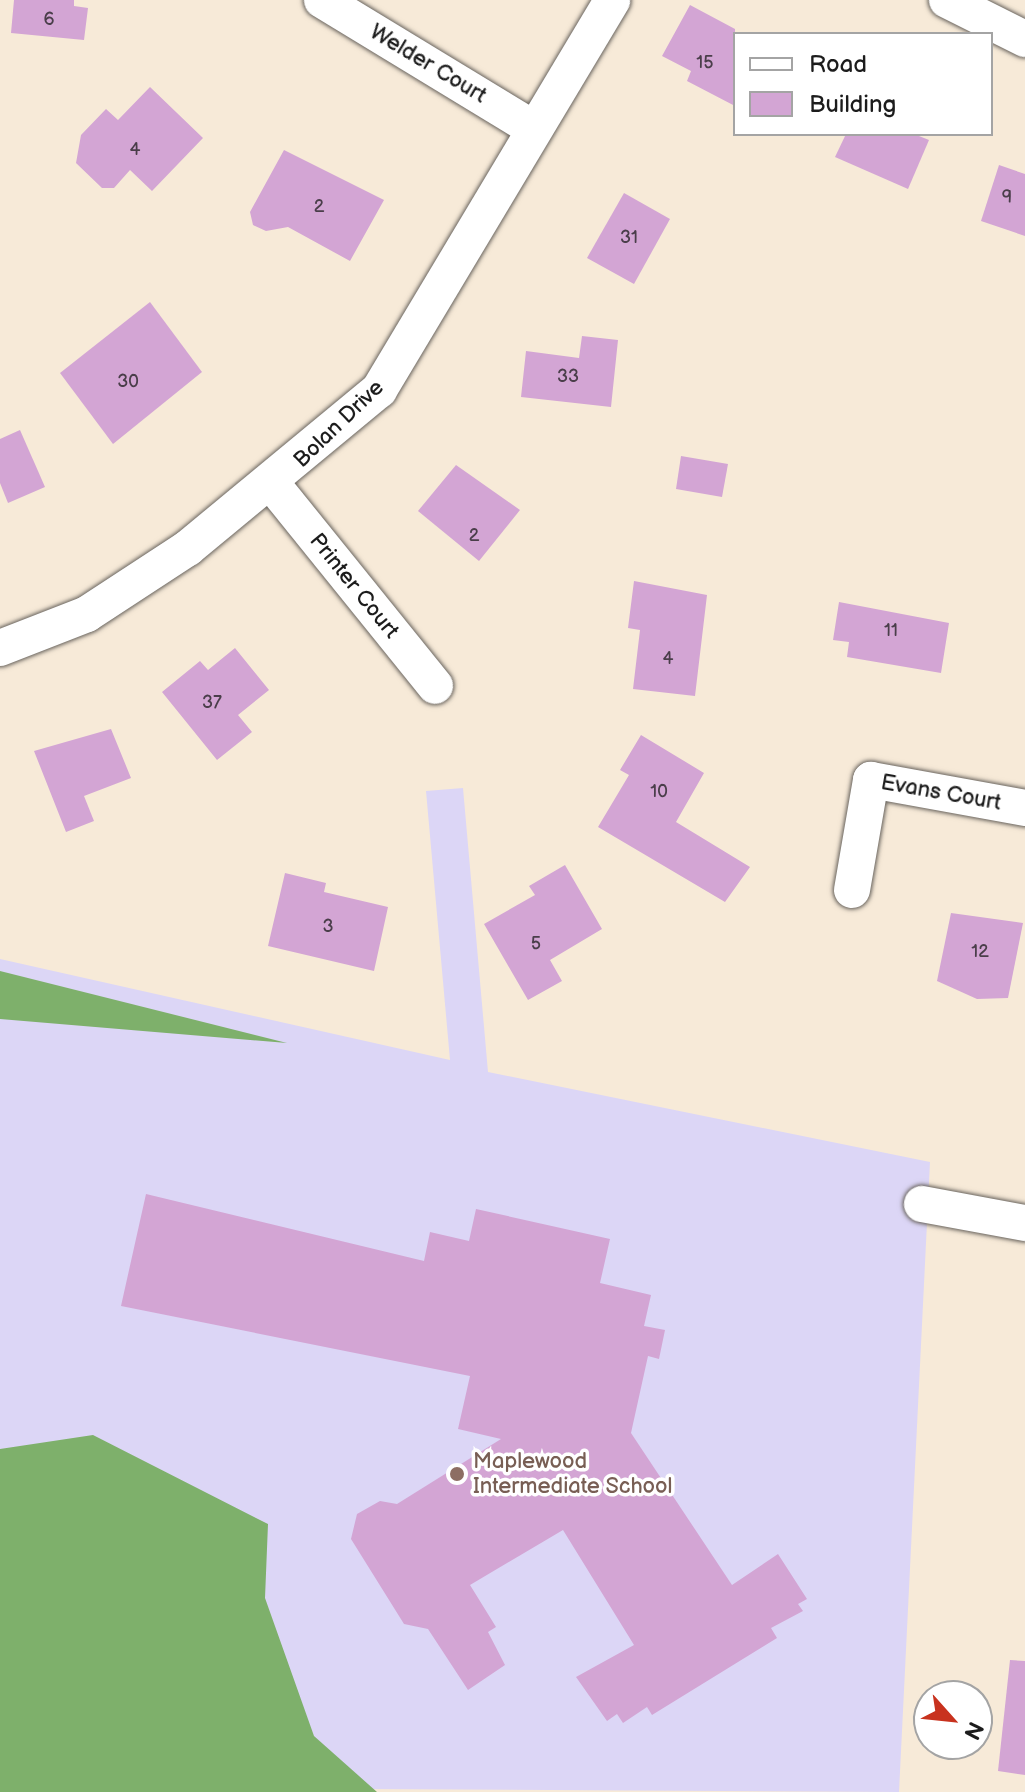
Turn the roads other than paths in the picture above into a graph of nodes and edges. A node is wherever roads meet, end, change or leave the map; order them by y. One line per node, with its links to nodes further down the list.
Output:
1 (322, 0): 5 (street, Welder Court)
2 (612, 0): 5 (street, Bolan Drive)
3 (947, 0): 4 (street)
4 (1025, 39)
5 (534, 129): 6 (street, Bolan Drive)
6 (273, 485): 7 (street, Bolan Drive); 8 (street, Printer Court)
7 (0, 648)
8 (435, 686)
9 (1025, 808): 10 (street, Evans Court)
10 (852, 890)
11 (922, 1204): 12 (street)
12 (1025, 1223)

